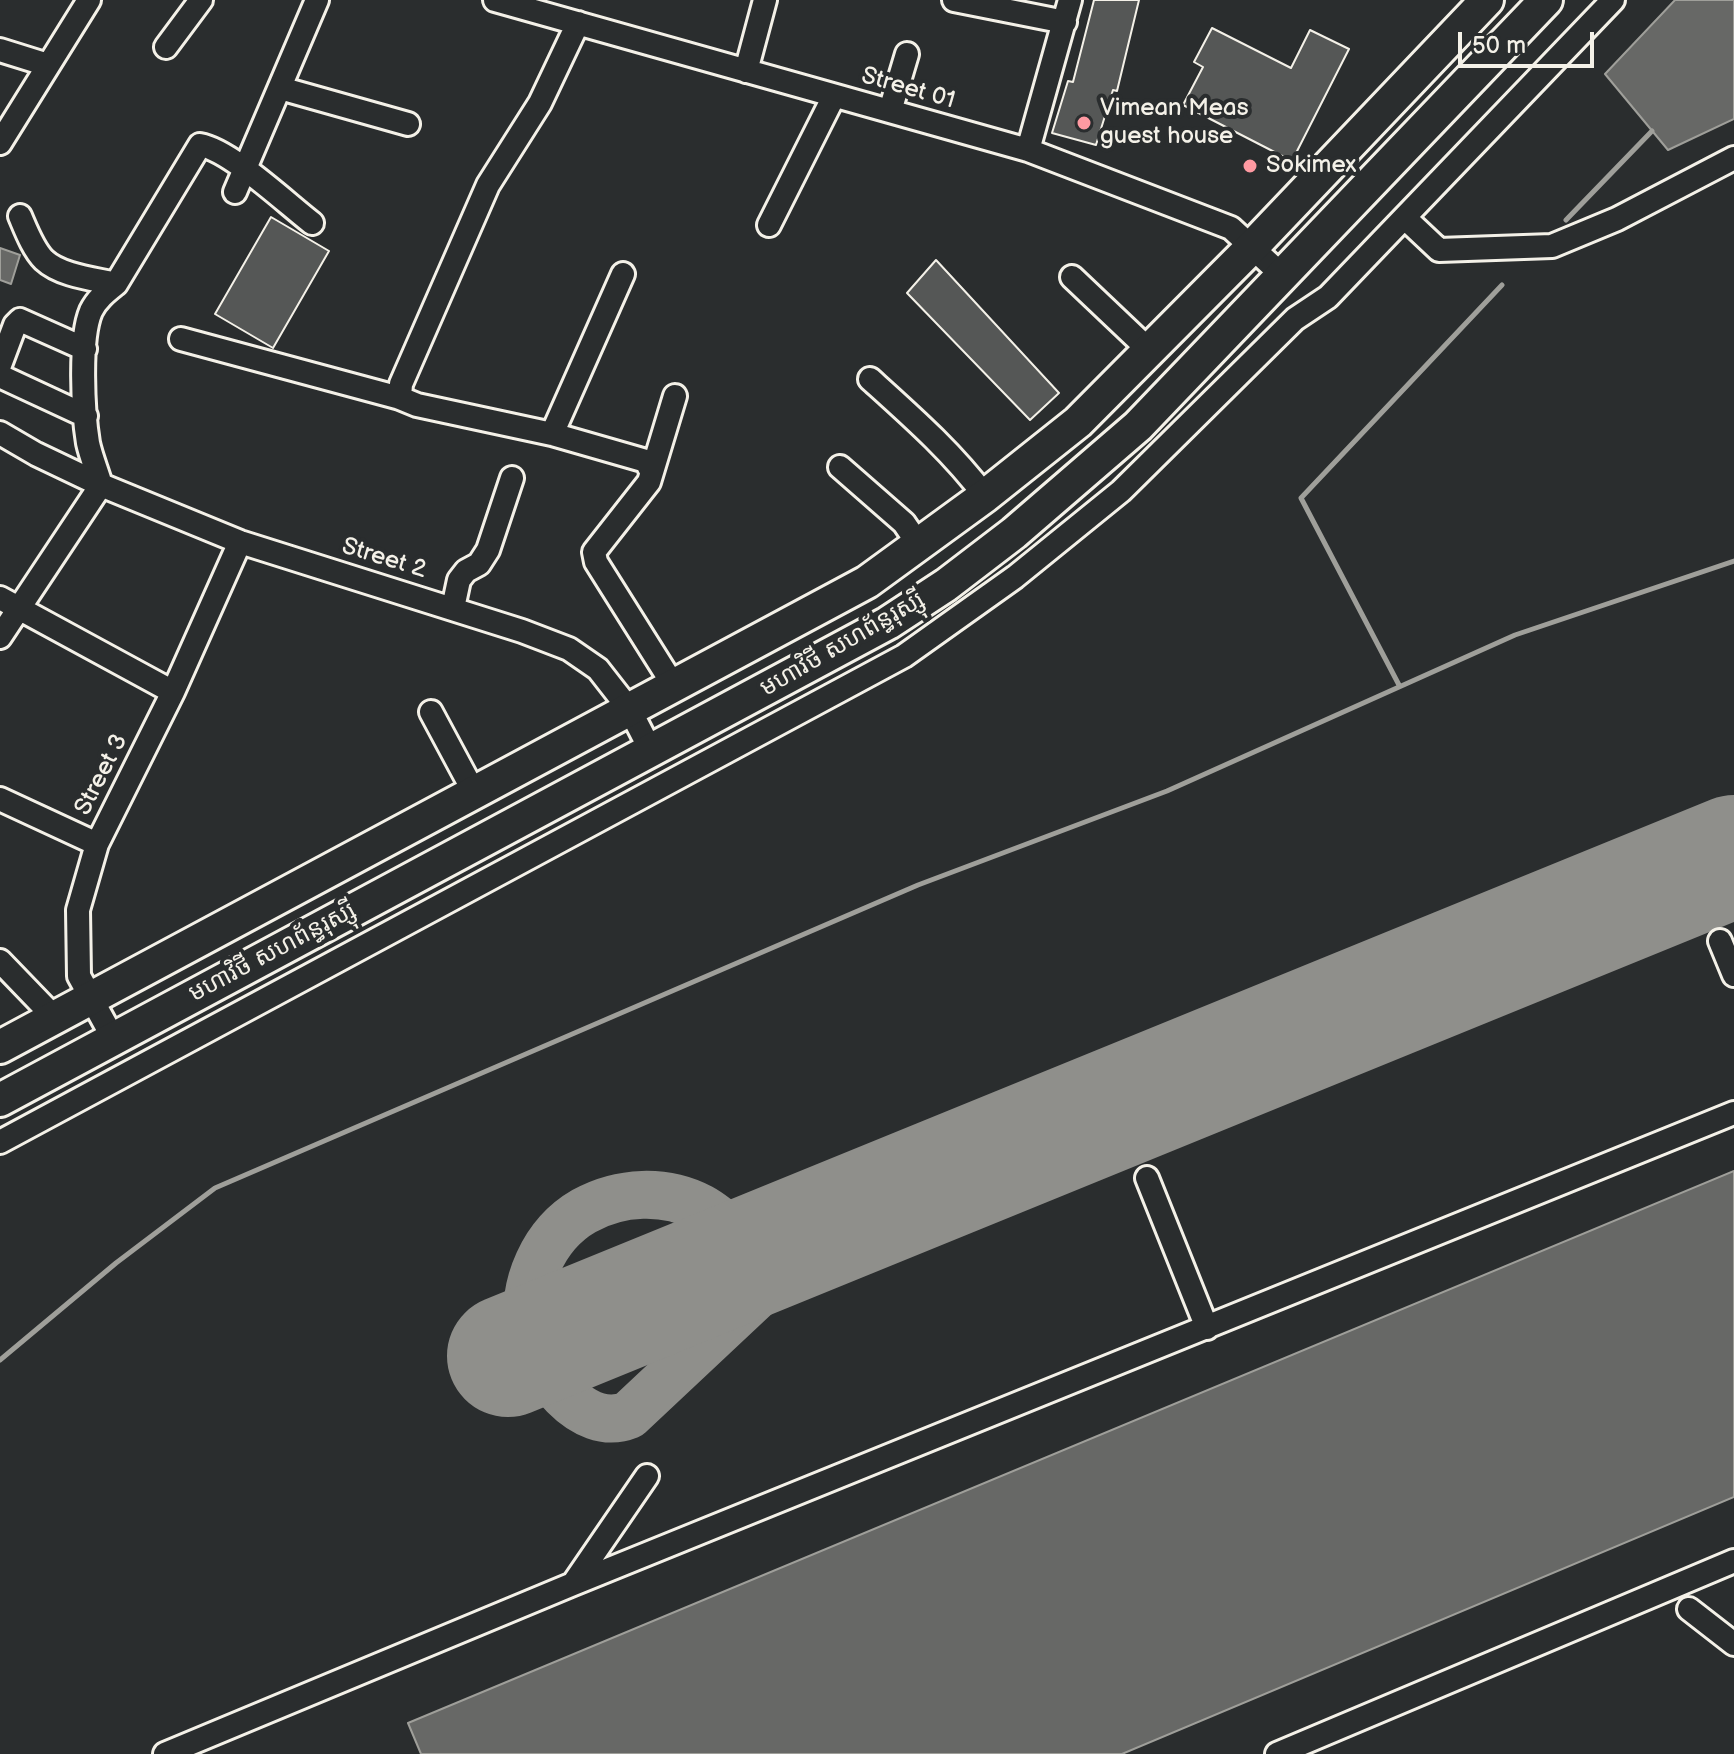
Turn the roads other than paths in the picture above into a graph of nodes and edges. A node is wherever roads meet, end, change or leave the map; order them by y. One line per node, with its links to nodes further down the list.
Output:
1 (89, 0): 16 (street)
2 (201, 0): 13 (street)
3 (317, 0): 18 (street)
4 (495, 0): 10 (street, Street 01)
5 (765, 0): 17 (street)
6 (954, 0): 11 (street)
7 (1487, 0): 31 (highway, មហាវិថី សហព័ន្ធរុស្ស៊ី)
8 (1546, 0): 33 (highway, មហាវិថី សហព័ន្ធរុស្ស៊ី)
9 (1613, 0): 28 (street)
10 (524, 4): 12 (street, Street 01)
11 (1068, 11): 23 (street)
12 (578, 23): 17 (street, Street 01); 43 (street)
13 (166, 47)
14 (0, 50): 16 (street)
15 (907, 54): 20 (street)
16 (48, 65): 22 (street)
17 (746, 71): 19 (street, Street 01)
18 (280, 88): 21 (street); 25 (street)
19 (834, 96): 20 (street, Street 01); 30 (street)
20 (890, 111): 23 (street, Street 01)
21 (408, 124)
22 (0, 143)
23 (1028, 150): 31 (street, Street 01)
24 (1734, 158): 28 (street)
25 (245, 170): 26 (street); 29 (street); 35 (street)
26 (235, 192)
27 (20, 216): 35 (street)
28 (1405, 218): 74 (street)
29 (312, 223)
30 (769, 225)
31 (1252, 247): 33 (street, Street 01); 38 (highway, មហាវិថី សហព័ន្ធរុស្ស៊ី)
32 (623, 274): 46 (street)
33 (1283, 276): 61 (highway, មហាវិថី សហព័ន្ធរុស្ស៊ី)
34 (1072, 277): 38 (street)
35 (116, 284): 37 (street)
36 (181, 339): 43 (street)
37 (85, 349): 39 (street); 44 (street)
38 (1150, 351): 51 (highway, មហាវិថី សហព័ន្ធរុស្ស៊ី)
39 (0, 365)
40 (0, 376): 44 (street)
41 (870, 379): 51 (street)
42 (675, 396): 48 (street)
43 (400, 398): 46 (street)
44 (86, 416): 50 (street)
45 (0, 433): 50 (street, Street 2)
46 (552, 434): 48 (street)
47 (840, 467): 53 (street)
48 (651, 471): 57 (street)
49 (512, 478): 55 (street)
50 (101, 485): 52 (street, Street 2); 54 (street)
51 (985, 496): 53 (highway, មហាវិថី សហព័ន្ធរុស្ស៊ី)
52 (240, 542): 55 (street, Street 2); 58 (street, Street 3)
53 (919, 545): 57 (highway, មហាវិថី សហព័ន្ធរុស្ស៊ី)
54 (9, 604): 56 (street); 58 (street)
55 (453, 608): 59 (street, Street 2)
56 (0, 637)
57 (674, 686): 59 (highway, មហាវិថី សហព័ន្ធរុស្ស៊ី)
58 (173, 692): 64 (street, Street 3)
59 (630, 710): 61 (street, Street 2); 62 (highway, មហាវិថី សហព័ន្ធរុស្ស៊ី)
60 (431, 712): 62 (street)
61 (651, 751): 70 (highway, មហាវិថី សហព័ន្ធរុស្ស៊ី)
62 (475, 794): 68 (highway, មហាវិថី សហព័ន្ធរុស្ស៊ី)
63 (0, 799): 64 (street)
64 (97, 844): 68 (street, Street 3)
65 (1720, 941): 67 (street)
66 (0, 961): 69 (street)
67 (1734, 975)
68 (90, 997): 69 (highway, មហាវិថី សហព័ន្ធរុស្ស៊ី); 70 (street, Street 3)
69 (54, 1017): 71 (highway, មហាវិថី សហព័ន្ធរុស្ស៊ី)
70 (113, 1038): 72 (highway, មហាវិថី សហព័ន្ធរុស្ស៊ី)
71 (0, 1047)
72 (0, 1100)
73 (1734, 1113): 76 (street)
74 (0, 1142)
75 (1147, 1178): 76 (street)
76 (1207, 1328): 79 (street)
77 (647, 1476): 79 (street)
78 (1734, 1561): 83 (street)
79 (573, 1584): 82 (street)
80 (1689, 1609): 81 (street)
81 (1734, 1644)
82 (165, 1754)
83 (1277, 1754)

